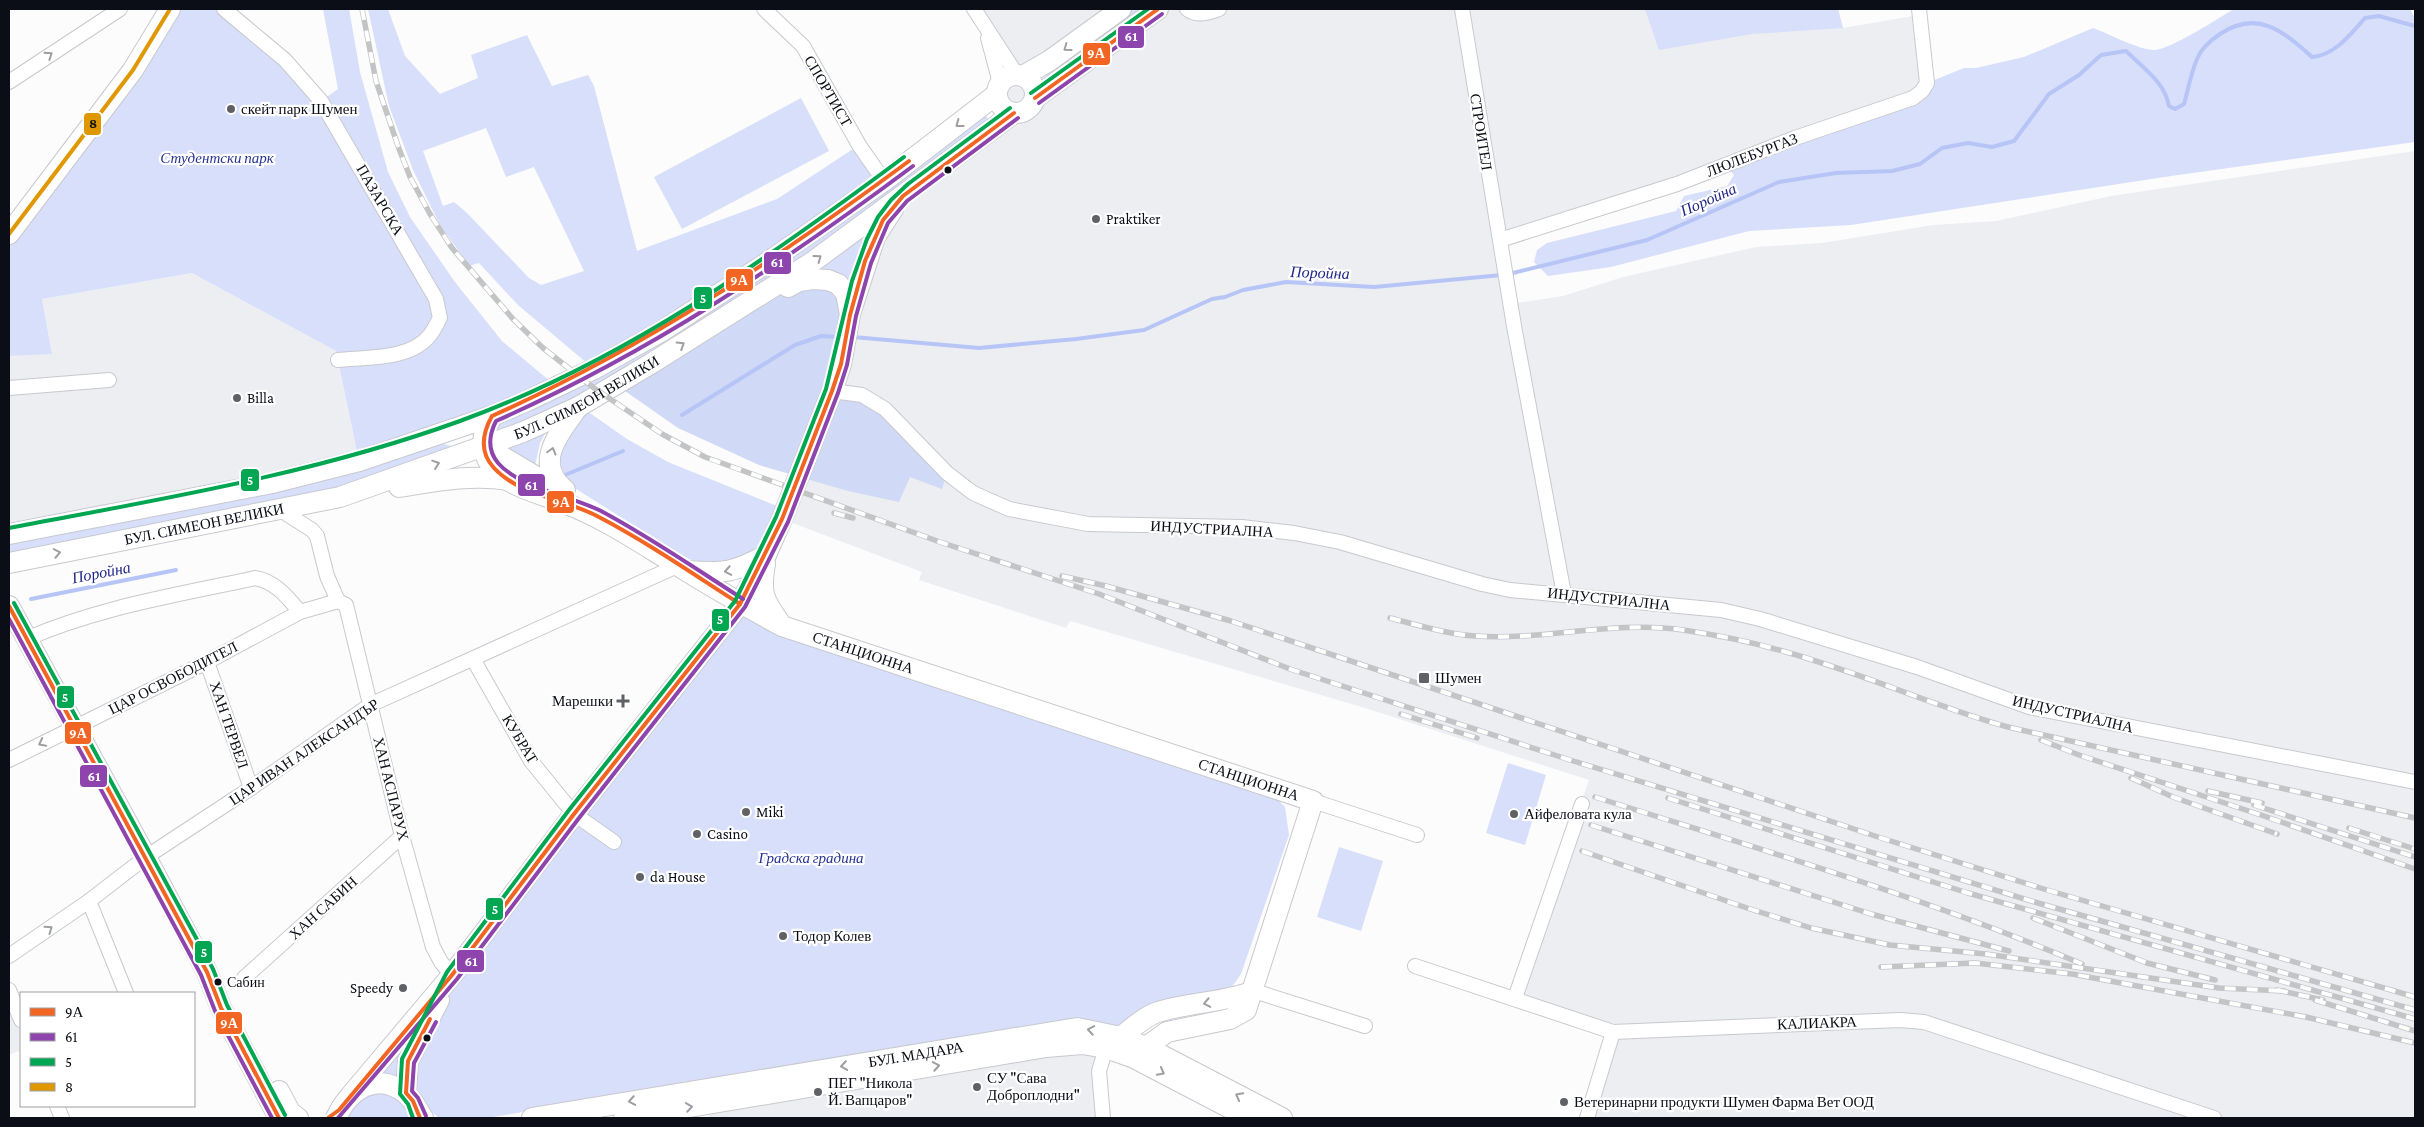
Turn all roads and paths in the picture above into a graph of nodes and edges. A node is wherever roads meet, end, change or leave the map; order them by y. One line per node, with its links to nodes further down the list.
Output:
1 (120, 9): 12 (street, one-way to 1)
2 (170, 9): 18 (main road)
3 (224, 9): 22 (street, ПАЗАРСКА)
4 (764, 9): 16 (street, СПОРТИСТ)
5 (974, 9): 13 (street)
6 (1121, 9): 13 (main road, БУЛ. СИМЕОН ВЕЛИКИ, one-way to 13)
7 (1158, 9): 14 (main road)
8 (1187, 9): 9 (street)
9 (1219, 9)
10 (1462, 9): 19 (street, СТРОИТЕЛ)
11 (1919, 9): 19 (street, ЛЮЛЕБУРГАЗ)
12 (9, 82)
13 (1009, 82): 14 (main road); 15 (main road); 16 (main road, БУЛ. СИМЕОН ВЕЛИКИ, one-way to 16)
14 (1035, 98): 15 (main road, БУЛ. СИМЕОН ВЕЛИКИ)
15 (1014, 113): 17 (main road, БУЛ. СИМЕОН ВЕЛИКИ)
16 (884, 181): 27 (main road, БУЛ. СИМЕОН ВЕЛИКИ)
17 (902, 196): 20 (main road); 21 (main road, БУЛ. СИМЕОН ВЕЛИКИ, one-way to 17)
18 (9, 234)
19 (1500, 240): 38 (street, СТРОИТЕЛ)
20 (850, 315): 21 (main road); 25 (main road)
21 (717, 323): 26 (main road, БУЛ. СИМЕОН ВЕЛИКИ, one-way to 21)
22 (338, 360)
23 (109, 380): 24 (street)
24 (9, 388)
25 (832, 391): 35 (main road); 38 (street, ИНДУСТРИАЛНА)
26 (578, 406): 29 (main road, БУЛ. СИМЕОН ВЕЛИКИ); 33 (main road, one-way to 26)
27 (492, 416): 28 (main road, БУЛ. СИМЕОН ВЕЛИКИ); 29 (main road)
28 (425, 439): 29 (main road); 34 (main road, БУЛ. СИМЕОН ВЕЛИКИ)
29 (483, 448): 30 (main road, СТАНЦИОННА); 31 (main road, БУЛ. СИМЕОН ВЕЛИКИ, one-way to 29); 33 (main road)
30 (509, 480): 31 (main road); 33 (main road, СТАНЦИОННА)
31 (340, 497): 32 (main road, БУЛ. СИМЕОН ВЕЛИКИ)
32 (279, 509): 36 (main road, БУЛ. СИМЕОН ВЕЛИКИ, one-way to 32); 39 (street, ХАН АСПАРУХ)
33 (595, 515): 37 (main road, СТАНЦИОННА)
34 (9, 534)
35 (766, 555): 37 (main road, one-way to 37); 40 (main road); 43 (main road)
36 (9, 563)
37 (682, 568): 40 (main road, СТАНЦИОННА); 45 (street, ЦАР ИВАН АЛЕКСАНДЪР)
38 (1564, 594): 50 (street, ИНДУСТРИАЛНА)
39 (338, 601): 42 (street, ЦАР ОСВОБОДИТЕЛ); 47 (street, ХАН АСПАРУХ)
40 (740, 604): 43 (main road, СТАНЦИОННА); 54 (main road)
41 (9, 606): 44 (main road)
42 (300, 612): 44 (street); 46 (street, ЦАР ОСВОБОДИТЕЛ)
43 (782, 626): 52 (main road, СТАНЦИОННА)
44 (26, 639): 48 (main road)
45 (473, 659): 47 (street, ЦАР ИВАН АЛЕКСАНДЪР); 54 (street, КУБРАТ)
46 (207, 662): 48 (street, ЦАР ОСВОБОДИТЕЛ); 51 (street, ХАН ТЕРВЕЛ)
47 (370, 704): 51 (street, ЦАР ИВАН АЛЕКСАНДЪР); 56 (street, ХАН АСПАРУХ)
48 (75, 727): 49 (street, ЦАР ОСВОБОДИТЕЛ, one-way to 49); 58 (main road)
49 (9, 760)
50 (2415, 782)
51 (252, 788): 58 (street, ЦАР ИВАН АЛЕКСАНДЪР)
52 (1313, 801): 55 (street, СТАНЦИОННА); 66 (main road, СТАНЦИОННА)
53 (1582, 804): 68 (street)
54 (574, 814): 57 (street, КУБРАТ); 63 (main road)
55 (1417, 835)
56 (402, 836): 63 (street, ХАН АСПАРУХ); 64 (street, ХАН САБИН)
57 (614, 842)
58 (146, 857): 59 (street, ЦАР ИВАН АЛЕКСАНДЪР); 62 (main road)
59 (89, 901): 60 (street, ЦАР ИВАН АЛЕКСАНДЪР, one-way to 59); 67 (street)
60 (9, 956)
61 (1415, 966): 68 (street, КАЛИАКРА)
62 (206, 972): 77 (main road); 78 (main road)
63 (452, 975): 75 (main road); 76 (main road)
64 (244, 978)
65 (9, 990): 69 (street)
66 (1254, 991): 70 (street); 72 (main road, one-way to 72); 73 (main road, СТАНЦИОННА)
67 (126, 992)
68 (1515, 998): 71 (street, КАЛИАКРА)
69 (20, 1018)
70 (1365, 1026)
71 (1613, 1032): 84 (street); 85 (street, КАЛИАКРА)
72 (1114, 1042): 73 (main road, БУЛ. МАДАРА); 74 (main road, БУЛ. МАДАРА); 81 (street)
73 (1139, 1052): 82 (main road, БУЛ. МАДАРА, one-way to 82); 83 (main road, БУЛ. МАДАРА, one-way to 73)
74 (665, 1109): 79 (main road, БУЛ. МАДАРА, one-way to 79); 80 (main road, БУЛ. МАДАРА)
75 (338, 1110): 76 (main road)
76 (417, 1110)
77 (279, 1118)
78 (298, 1118)
79 (532, 1118)
80 (624, 1118)
81 (1103, 1118)
82 (1249, 1118)
83 (1282, 1118)
84 (1587, 1118)
85 (2214, 1118)

